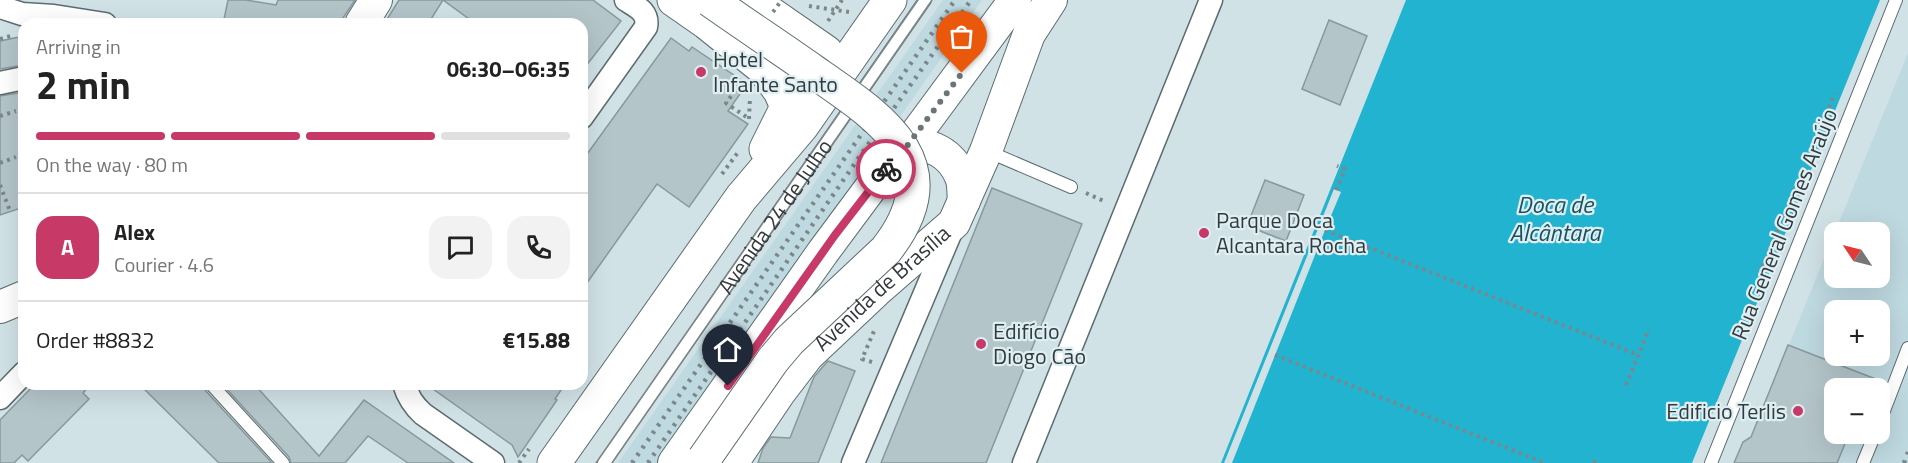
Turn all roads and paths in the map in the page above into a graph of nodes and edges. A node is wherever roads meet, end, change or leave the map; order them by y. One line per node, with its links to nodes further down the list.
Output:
1 (376, 0): 15 (street)
2 (626, 0): 22 (street)
3 (674, 0): 25 (main road)
4 (710, 0): 54 (main road, bridge)
5 (751, 0): 16 (main road)
6 (863, 0): 16 (main road, Avenida 24 de Julho)
7 (890, 0): 25 (main road, Avenida 24 de Julho)
8 (925, 0): 58 (lane, Avenida 24 de Julho)
9 (1015, 0): 28 (street)
10 (1051, 0): 29 (street, Avenida de Brasília)
11 (1211, 0): 36 (street)
12 (1896, 0): 62 (lane, Rua General Gomes Araújo)
13 (0, 7): 14 (street)
14 (43, 18)
15 (365, 18)
16 (826, 52): 25 (main road, Avenida 24 de Julho)
17 (18, 79): 18 (street)
18 (0, 83)
19 (740, 84): 26 (path)
20 (750, 91): 26 (path)
21 (1835, 93): 42 (path)
22 (588, 109)
23 (16, 111): 24 (path)
24 (0, 116)
25 (794, 117): 57 (main road, Avenida 24 de Julho)
26 (748, 118): 27 (path)
27 (757, 124)
28 (907, 146): 38 (street); 54 (street)
29 (986, 151): 34 (lane); 38 (street, Avenida de Brasília)
30 (16, 157): 31 (path)
31 (0, 163)
32 (1338, 166): 35 (path)
33 (0, 185): 37 (path)
34 (1071, 187): 36 (path)
35 (1336, 190)
36 (1126, 210): 60 (street)
37 (10, 211)
38 (959, 212): 54 (street, Avenida de Brasília); 59 (street)
39 (1325, 230): 46 (path)
40 (18, 300): 41 (street)
41 (0, 307)
42 (1755, 319)
43 (1649, 329): 46 (path)
44 (1908, 348): 51 (lane)
45 (1275, 355): 61 (path)
46 (1638, 355): 48 (path)
47 (18, 379): 52 (street)
48 (1626, 385)
49 (216, 390): 55 (lane)
50 (406, 390): 56 (street)
51 (1890, 395)
52 (0, 398)
53 (1871, 444): 63 (lane)
54 (703, 462)
55 (283, 463)
56 (493, 463)
57 (554, 463)
58 (604, 463)
59 (854, 463)
60 (1024, 463)
61 (1545, 463)
62 (1711, 463)
63 (1863, 463)

